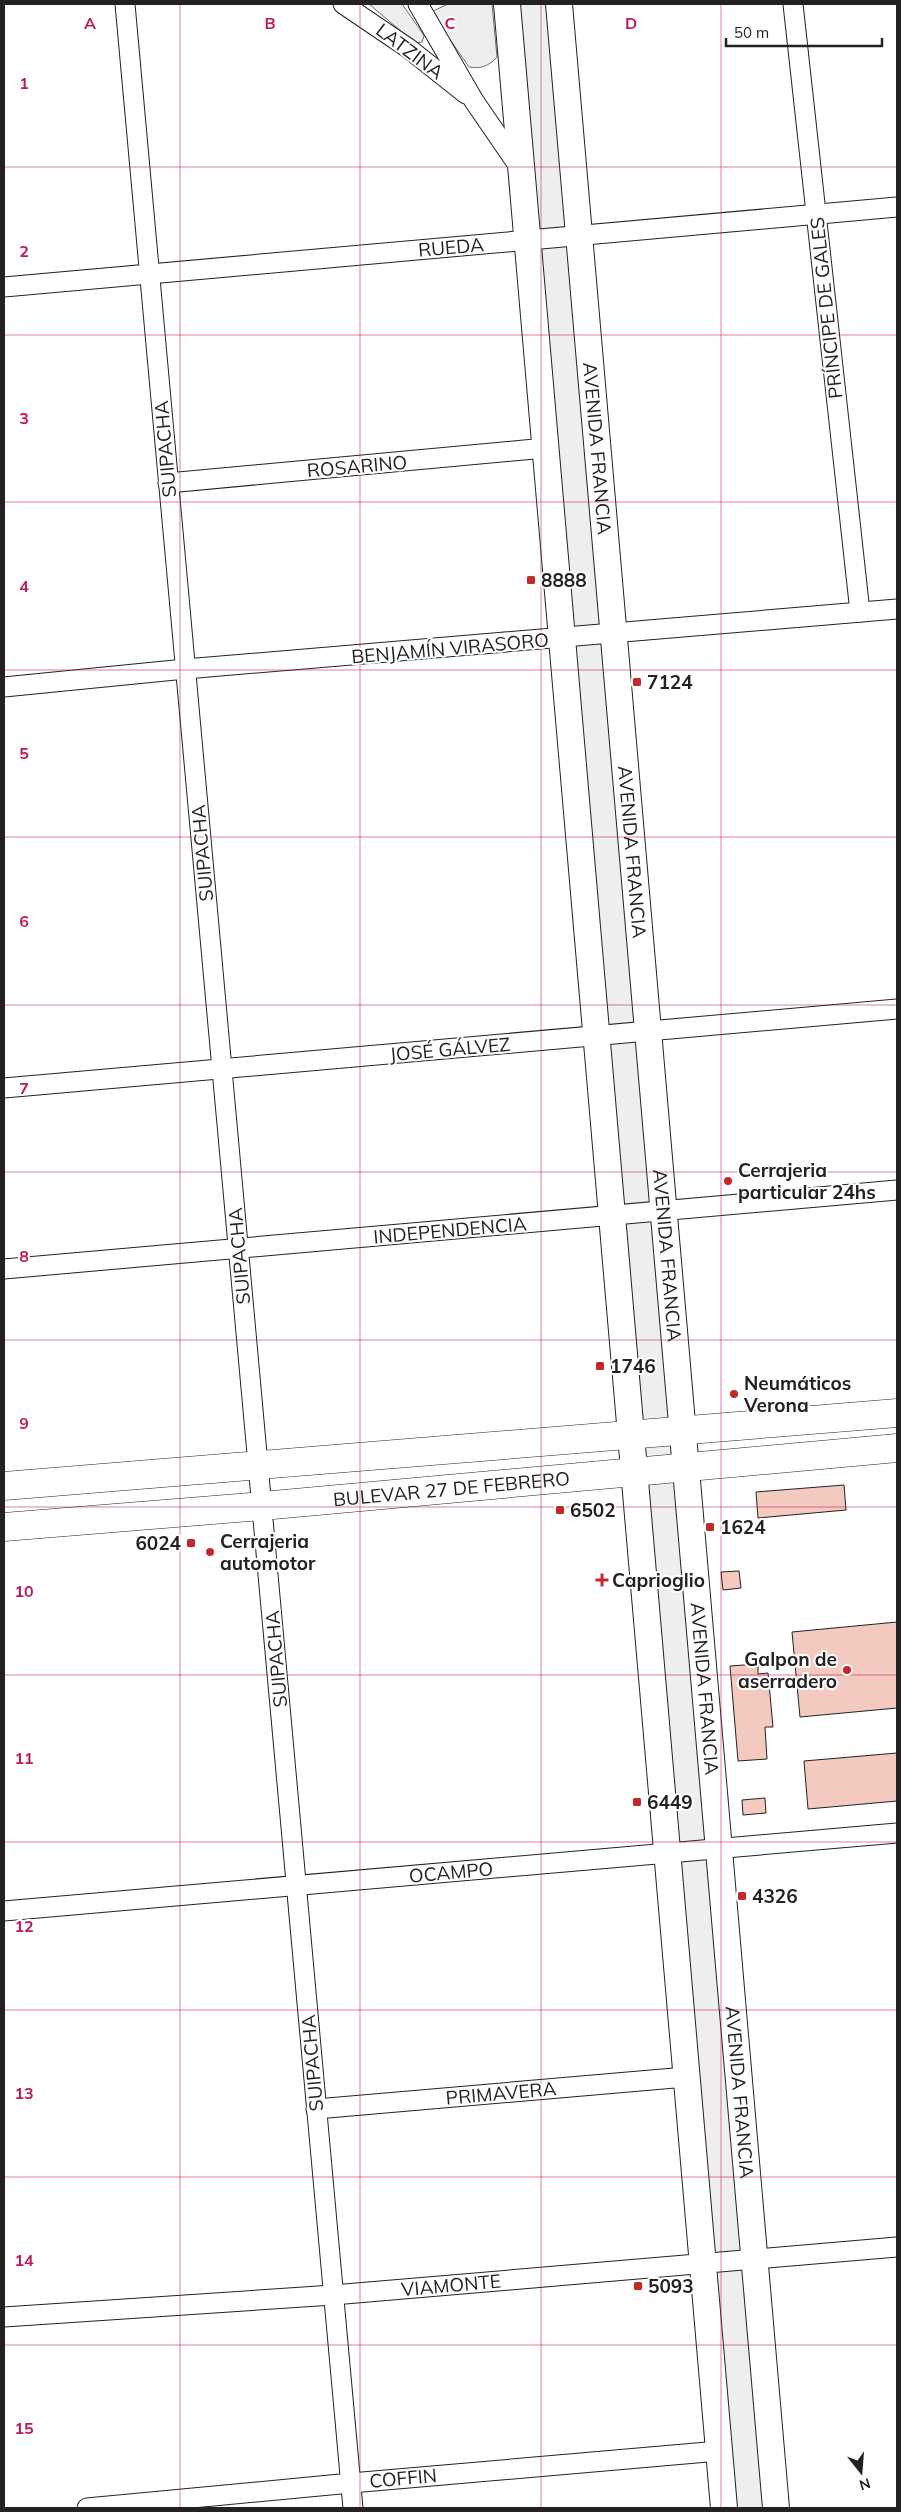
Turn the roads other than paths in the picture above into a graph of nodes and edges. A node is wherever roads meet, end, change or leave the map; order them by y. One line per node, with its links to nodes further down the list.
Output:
1 (125, 4): 13 (street, SUIPACHA)
2 (343, 4): 7 (street, LATZINA)
3 (418, 4): 7 (street)
4 (507, 4): 8 (main road)
5 (559, 4): 11 (main road, AVENIDA FRANCIA)
6 (793, 4): 10 (street, PRÍNCIPE DE GALES)
7 (474, 102): 8 (street)
8 (521, 169): 12 (main road)
9 (897, 207): 10 (street, RUEDA)
10 (816, 215): 11 (street, RUEDA); 18 (street, PRÍNCIPE DE GALES)
11 (578, 236): 12 (street, RUEDA); 19 (main road, AVENIDA FRANCIA)
12 (527, 240): 13 (street, RUEDA); 15 (main road)
13 (150, 274): 14 (street, RUEDA); 16 (street, SUIPACHA)
14 (4, 287)
15 (545, 448): 16 (street, ROSARINO); 20 (main road)
16 (168, 483): 21 (street, SUIPACHA)
17 (897, 609): 18 (street, BENJAMÍN VIRASORO)
18 (860, 612): 19 (street, BENJAMÍN VIRASORO)
19 (613, 634): 20 (street, BENJAMÍN VIRASORO); 24 (main road, AVENIDA FRANCIA)
20 (562, 639): 21 (street, BENJAMÍN VIRASORO); 25 (main road)
21 (185, 669): 22 (street, BENJAMÍN VIRASORO); 26 (street, SUIPACHA)
22 (4, 687)
23 (897, 1009): 24 (street, JOSÉ GÁLVEZ)
24 (647, 1031): 25 (street, JOSÉ GÁLVEZ); 29 (main road, AVENIDA FRANCIA)
25 (596, 1036): 26 (street, JOSÉ GÁLVEZ); 30 (main road)
26 (222, 1069): 27 (street, JOSÉ GÁLVEZ); 31 (street, SUIPACHA)
27 (4, 1088)
28 (897, 1190): 29 (street, INDEPENDENCIA)
29 (663, 1211): 30 (street, INDEPENDENCIA); 34 (main road, AVENIDA FRANCIA)
30 (612, 1215): 31 (street, INDEPENDENCIA); 35 (main road)
31 (238, 1248): 32 (street, INDEPENDENCIA); 37 (street, SUIPACHA)
32 (4, 1270)
33 (897, 1413): 34 (main road, BULEVAR 27 DE FEBRERO)
34 (682, 1432): 35 (main road, BULEVAR 27 DE FEBRERO); 38 (main road, AVENIDA FRANCIA)
35 (631, 1436): 37 (main road, BULEVAR 27 DE FEBRERO); 39 (main road)
36 (897, 1448): 38 (main road, BULEVAR 27 DE FEBRERO)
37 (258, 1466): 40 (main road, BULEVAR 27 DE FEBRERO); 41 (street, SUIPACHA)
38 (686, 1467): 39 (main road, BULEVAR 27 DE FEBRERO); 44 (main road, AVENIDA FRANCIA)
39 (634, 1472): 41 (main road, BULEVAR 27 DE FEBRERO); 45 (main road)
40 (4, 1486)
41 (262, 1506): 42 (main road, BULEVAR 27 DE FEBRERO); 46 (street, SUIPACHA)
42 (4, 1527)
43 (897, 1832): 44 (street, OCAMPO)
44 (719, 1848): 45 (street, OCAMPO); 51 (main road, AVENIDA FRANCIA)
45 (667, 1853): 46 (street, OCAMPO); 48 (main road)
46 (296, 1886): 47 (street, OCAMPO); 49 (street, SUIPACHA)
47 (4, 1911)
48 (686, 2076): 49 (street, PRIMAVERA); 52 (main road)
49 (316, 2110): 53 (street, SUIPACHA)
50 (897, 2247): 51 (street, VIAMONTE)
51 (755, 2258): 52 (street, VIAMONTE); 60 (main road, AVENIDA FRANCIA)
52 (702, 2263): 53 (street, VIAMONTE); 55 (main road)
53 (333, 2295): 54 (street, VIAMONTE); 56 (street, SUIPACHA)
54 (4, 2317)
55 (719, 2451): 56 (street, COFFIN); 59 (main road)
56 (351, 2483): 57 (street, COFFIN); 58 (street, SUIPACHA)
57 (87, 2508)
58 (353, 2508)
59 (724, 2508)
60 (776, 2508)

